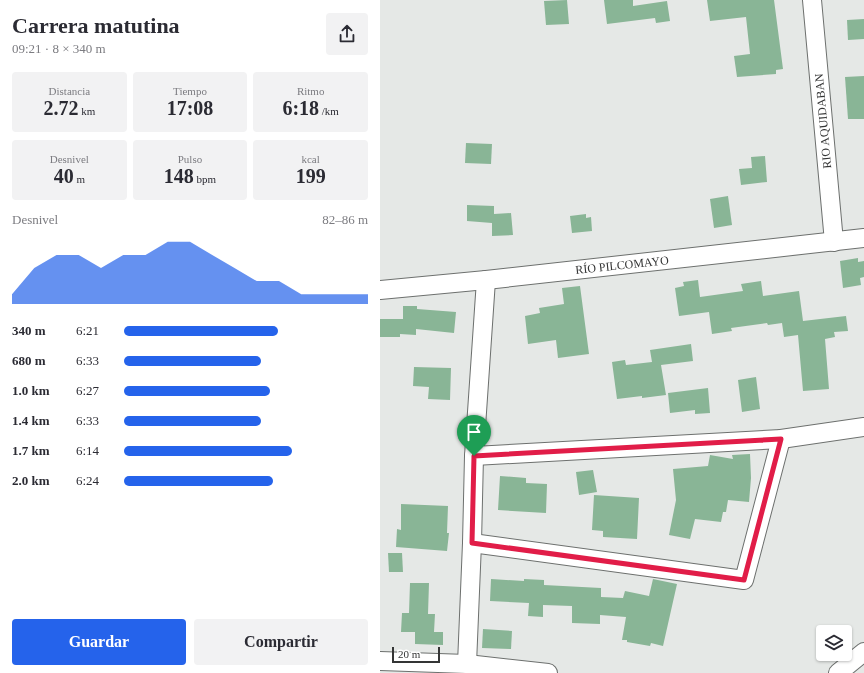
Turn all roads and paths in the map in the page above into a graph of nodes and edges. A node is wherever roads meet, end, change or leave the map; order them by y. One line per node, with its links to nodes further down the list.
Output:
1 (812, 0): 3 (street, RIO AQUIDABAN)
2 (864, 238): 3 (street, RÍO PILCOMAYO)
3 (834, 242): 4 (street, RÍO PILCOMAYO)
4 (486, 280): 5 (street, RÍO PILCOMAYO); 8 (street)
5 (380, 290)
6 (864, 427): 7 (street)
7 (781, 439): 8 (street); 9 (street)
8 (474, 456): 9 (street)
9 (472, 543): 13 (street)
10 (864, 639): 11 (street)
11 (861, 655): 15 (street)
12 (380, 662): 13 (street)
13 (467, 664): 14 (street)
14 (548, 673)
15 (838, 673)

